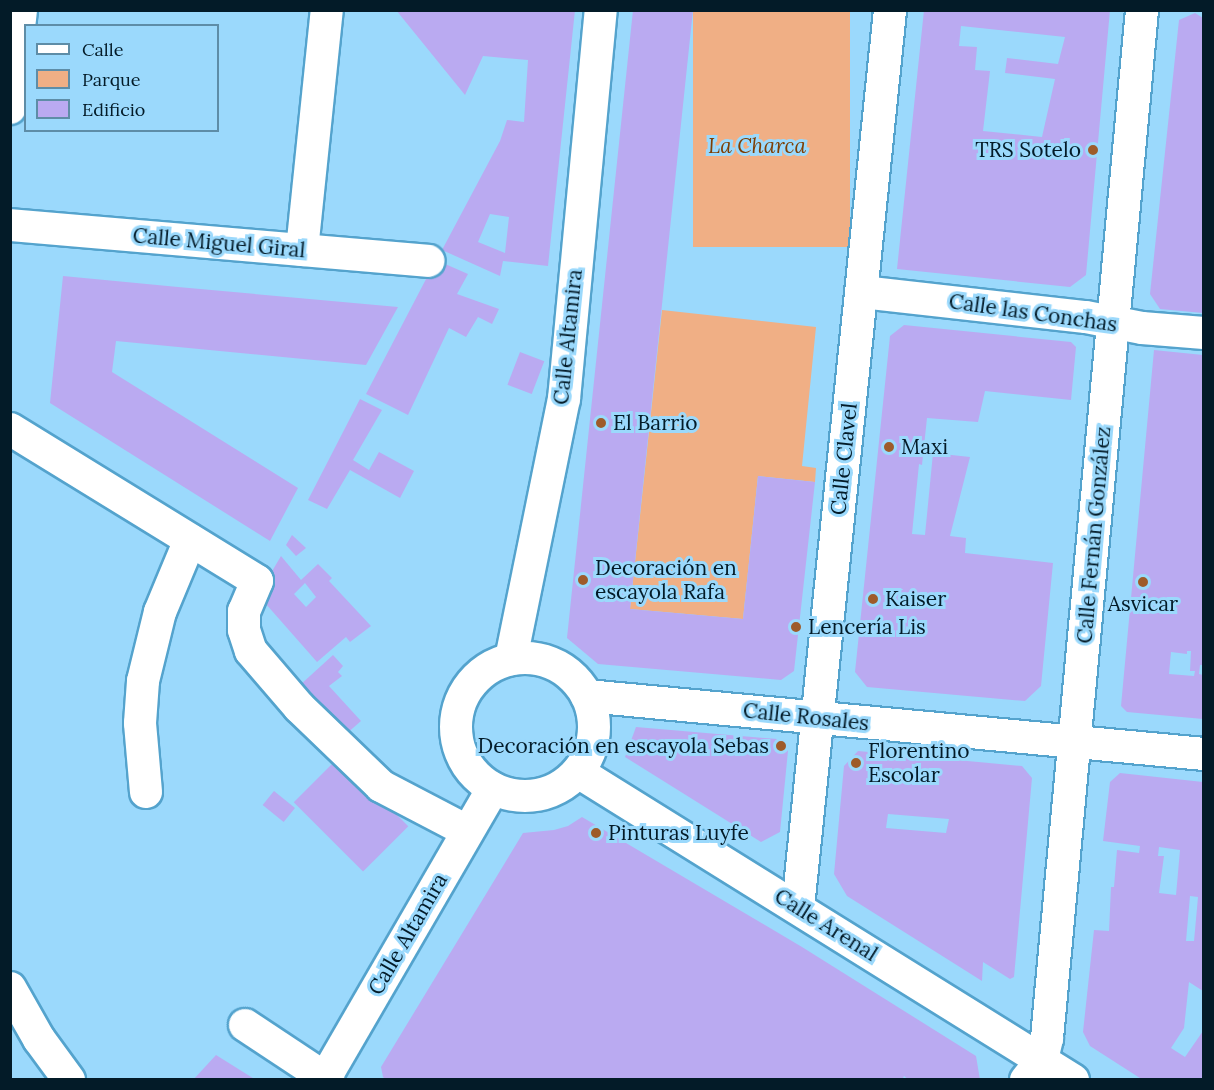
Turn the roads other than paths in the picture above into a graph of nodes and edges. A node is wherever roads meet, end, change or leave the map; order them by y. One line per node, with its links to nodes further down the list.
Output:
1 (21, 10): 6 (street)
2 (327, 10): 8 (street)
3 (601, 10): 15 (street, Calle Altamira)
4 (890, 10): 10 (street, Calle Clavel)
5 (1142, 10): 11 (street, Calle Fernán González)
6 (10, 108)
7 (10, 225): 8 (street, Calle Miguel Giral)
8 (302, 250): 9 (street, Calle Miguel Giral)
9 (428, 261)
10 (862, 292): 11 (street, Calle las Conchas); 17 (street, Calle Clavel)
11 (1112, 323): 12 (street, Calle las Conchas); 18 (street, Calle Fernán González)
12 (1203, 333)
13 (10, 429): 14 (street)
14 (190, 540): 22 (street); 23 (street)
15 (511, 659): 16 (street); 21 (street)
16 (587, 696): 17 (street, Calle Rosales); 20 (street)
17 (817, 718): 18 (street, Calle Rosales); 24 (street, Calle Clavel)
18 (1075, 742): 19 (street, Calle Rosales); 27 (street, Calle Fernán González)
19 (1203, 754)
20 (578, 772): 21 (street); 24 (street, Calle Arenal)
21 (493, 789): 23 (street, Calle Altamira)
22 (146, 792)
23 (468, 831): 28 (street, Calle Altamira)
24 (798, 907): 27 (street, Calle Arenal)
25 (10, 988): 29 (street)
26 (245, 1025): 28 (street)
27 (1034, 1070): 30 (street, Calle Arenal)
28 (326, 1079)
29 (69, 1080)
30 (1073, 1080)

